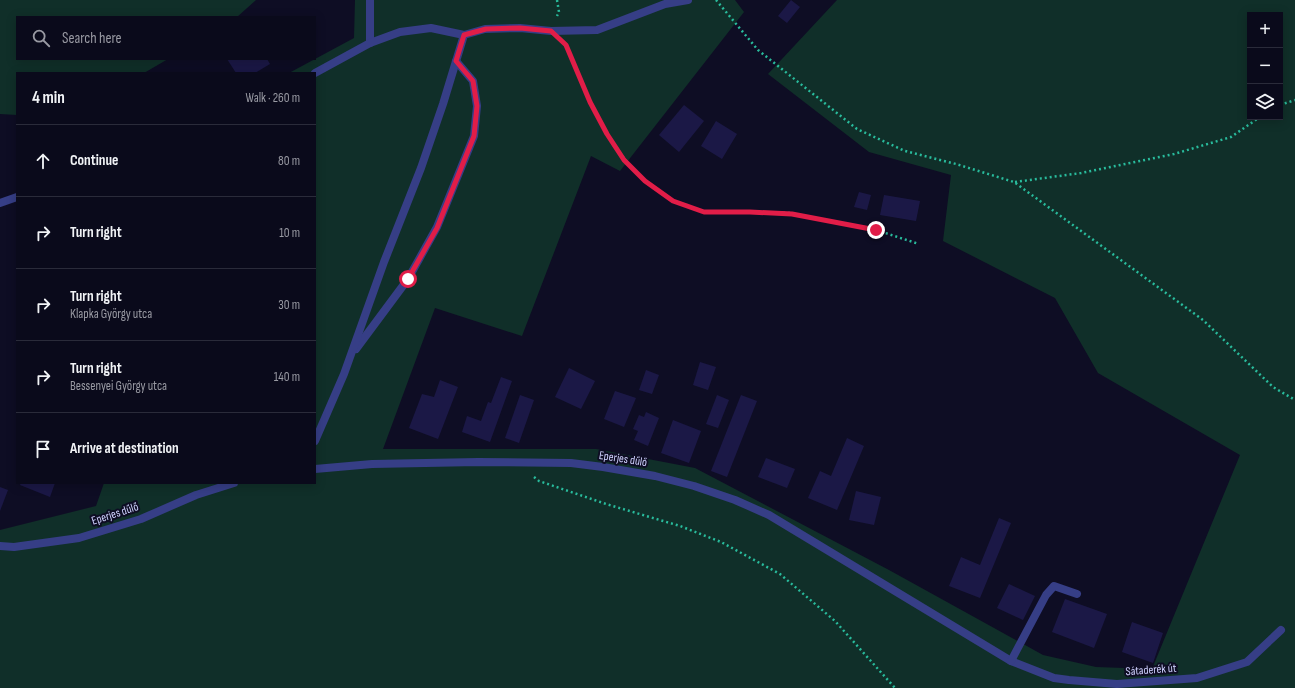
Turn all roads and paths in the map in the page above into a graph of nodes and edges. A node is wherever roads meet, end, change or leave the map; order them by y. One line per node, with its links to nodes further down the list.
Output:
1 (370, 0): 7 (street)
2 (557, 0): 5 (path)
3 (688, 0): 5 (street)
4 (716, 0): 13 (path)
5 (551, 31): 6 (street); 16 (path)
6 (464, 35): 7 (street); 8 (street)
7 (370, 43): 9 (street)
8 (456, 61): 17 (street); 17 (street)
9 (316, 72)
10 (1295, 100): 11 (path)
11 (1283, 104)
12 (1256, 120): 13 (path)
13 (1014, 182): 18 (path)
14 (16, 197): 15 (street)
15 (0, 203)
16 (919, 244)
17 (350, 356): 19 (street)
18 (1295, 400)
19 (316, 439)
20 (514, 463): 21 (street, Eperjes dűlő); 24 (street, Eperjes dűlő); 28 (path)
21 (316, 469)
22 (231, 484): 23 (street, Eperjes dűlő)
23 (0, 546)
24 (899, 593): 27 (street, Sátaderék út)
25 (1077, 594): 27 (street)
26 (1281, 630): 27 (street, Sátaderék út)
27 (1011, 661)
28 (896, 688)

